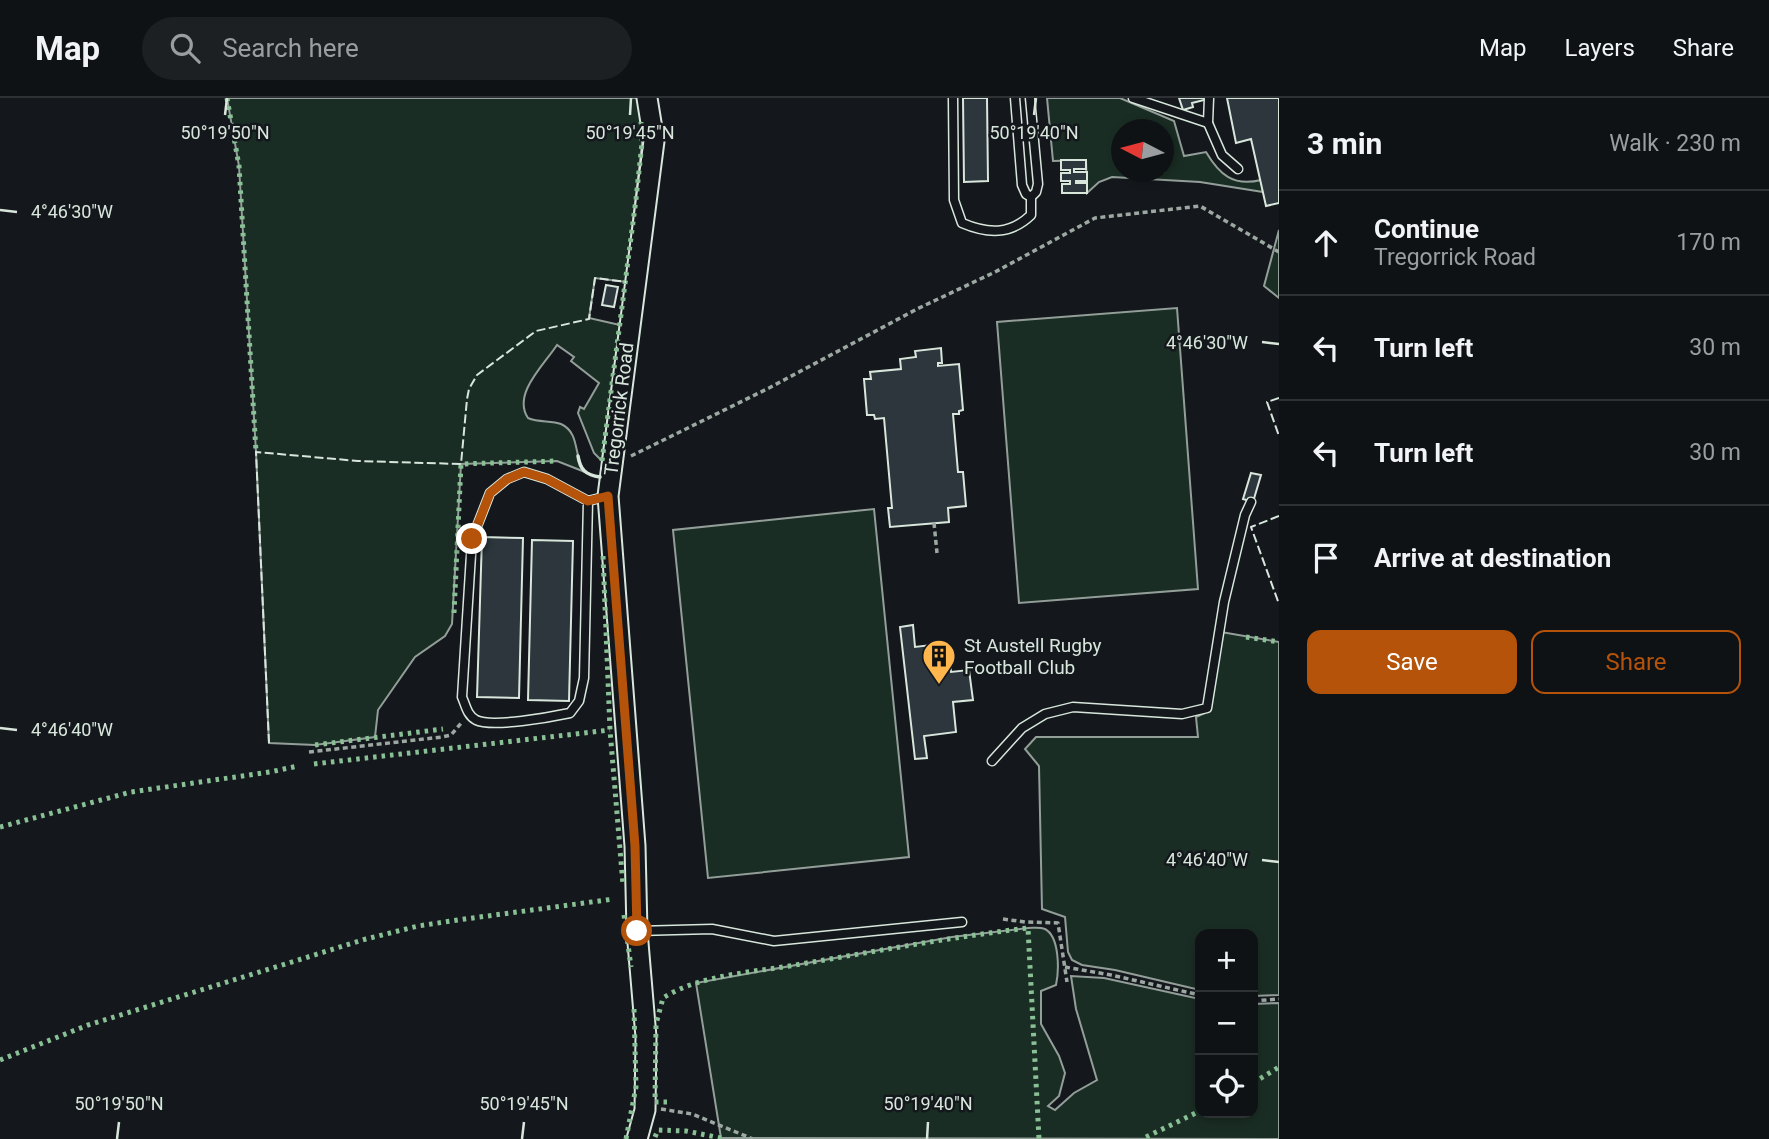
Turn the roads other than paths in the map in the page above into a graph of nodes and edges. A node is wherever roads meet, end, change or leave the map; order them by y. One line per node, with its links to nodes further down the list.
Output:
1 (647, 98): 10 (street, Tregorrick Road)
2 (953, 98): 9 (lane)
3 (1015, 98): 9 (lane)
4 (1030, 98): 9 (lane)
5 (1133, 98): 7 (lane)
6 (1209, 98): 7 (lane)
7 (1208, 123): 8 (lane)
8 (1238, 169)
9 (1031, 197)
10 (608, 496): 11 (lane); 15 (street, Tregorrick Road)
11 (588, 501): 11 (lane)
12 (1251, 502): 13 (lane)
13 (992, 761)
14 (962, 922): 15 (lane)
15 (637, 931): 16 (street, Tregorrick Road)
16 (638, 1139)

